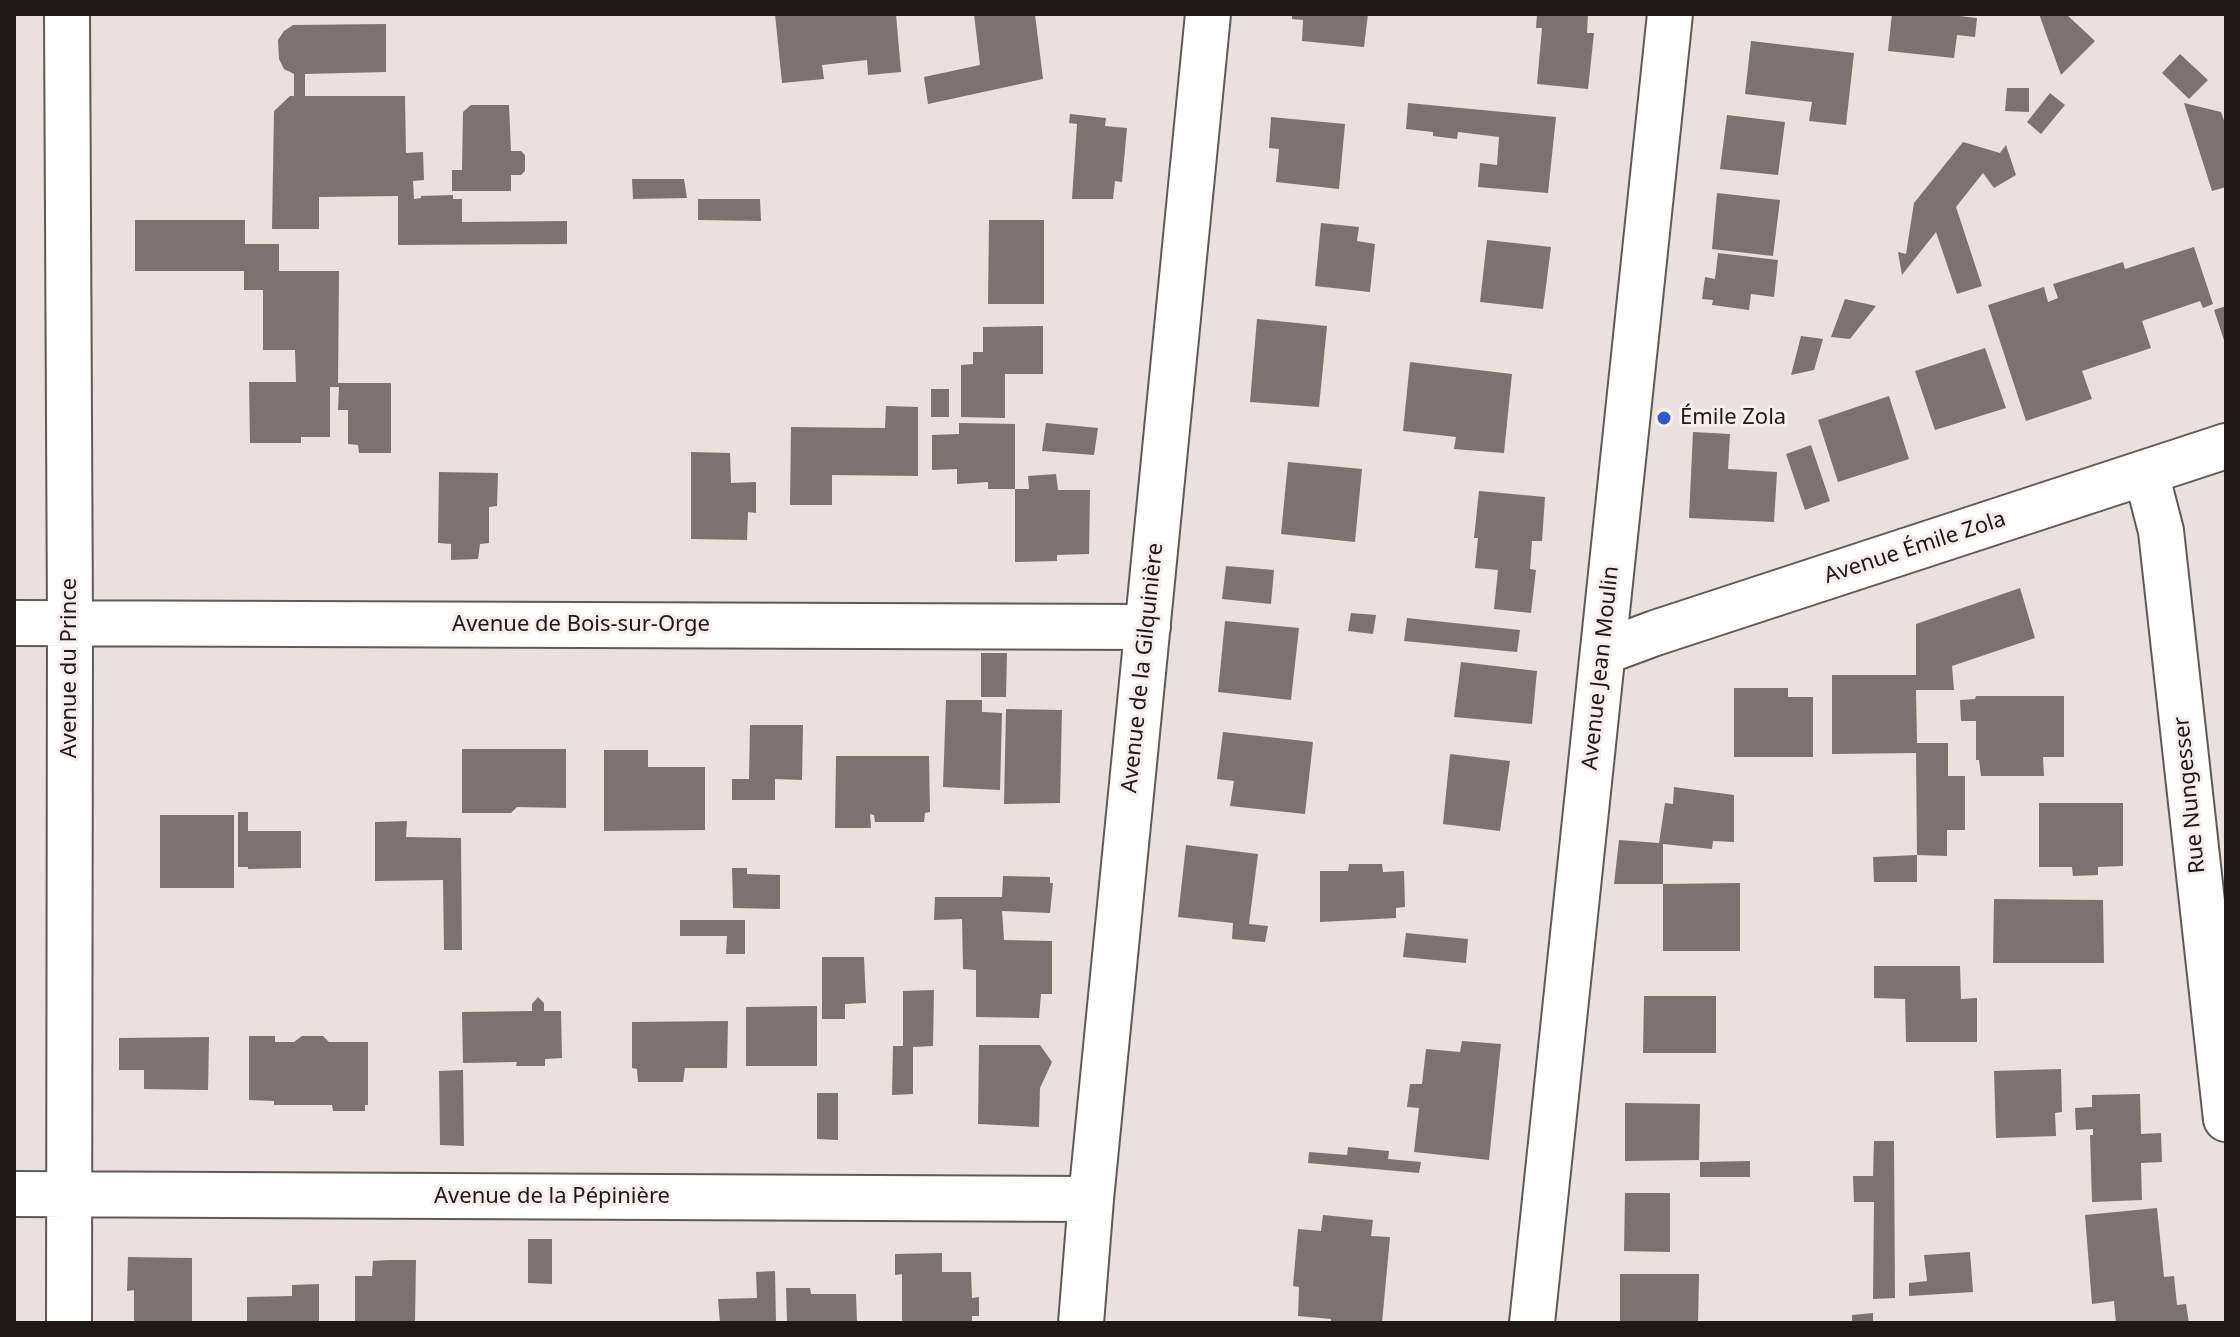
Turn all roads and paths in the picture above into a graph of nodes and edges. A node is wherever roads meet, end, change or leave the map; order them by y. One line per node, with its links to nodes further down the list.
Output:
1 (67, 14): 6 (street, Avenue du Prince)
2 (1208, 14): 8 (street, Avenue de la Gilquinière)
3 (1670, 14): 9 (street, Avenue Jean Moulin)
4 (2226, 446): 5 (street, Avenue Émile Zola)
5 (2146, 473): 9 (street, Avenue Émile Zola); 10 (street, Rue Nungesser)
6 (70, 622): 7 (street, Avenue de Bois-sur-Orge); 8 (street, Avenue de Bois-sur-Orge); 12 (street, Avenue du Prince)
7 (14, 623)
8 (1148, 627): 13 (street, Avenue de la Gilquinière)
9 (1604, 652): 16 (street, Avenue Jean Moulin)
10 (2226, 1119)
11 (14, 1194): 12 (street, Avenue de la Pépinière)
12 (70, 1194): 13 (street, Avenue de la Pépinière); 14 (street, Avenue du Prince)
13 (1091, 1199): 15 (street, Avenue de la Gilquinière)
14 (69, 1323)
15 (1081, 1323)
16 (1532, 1323)

